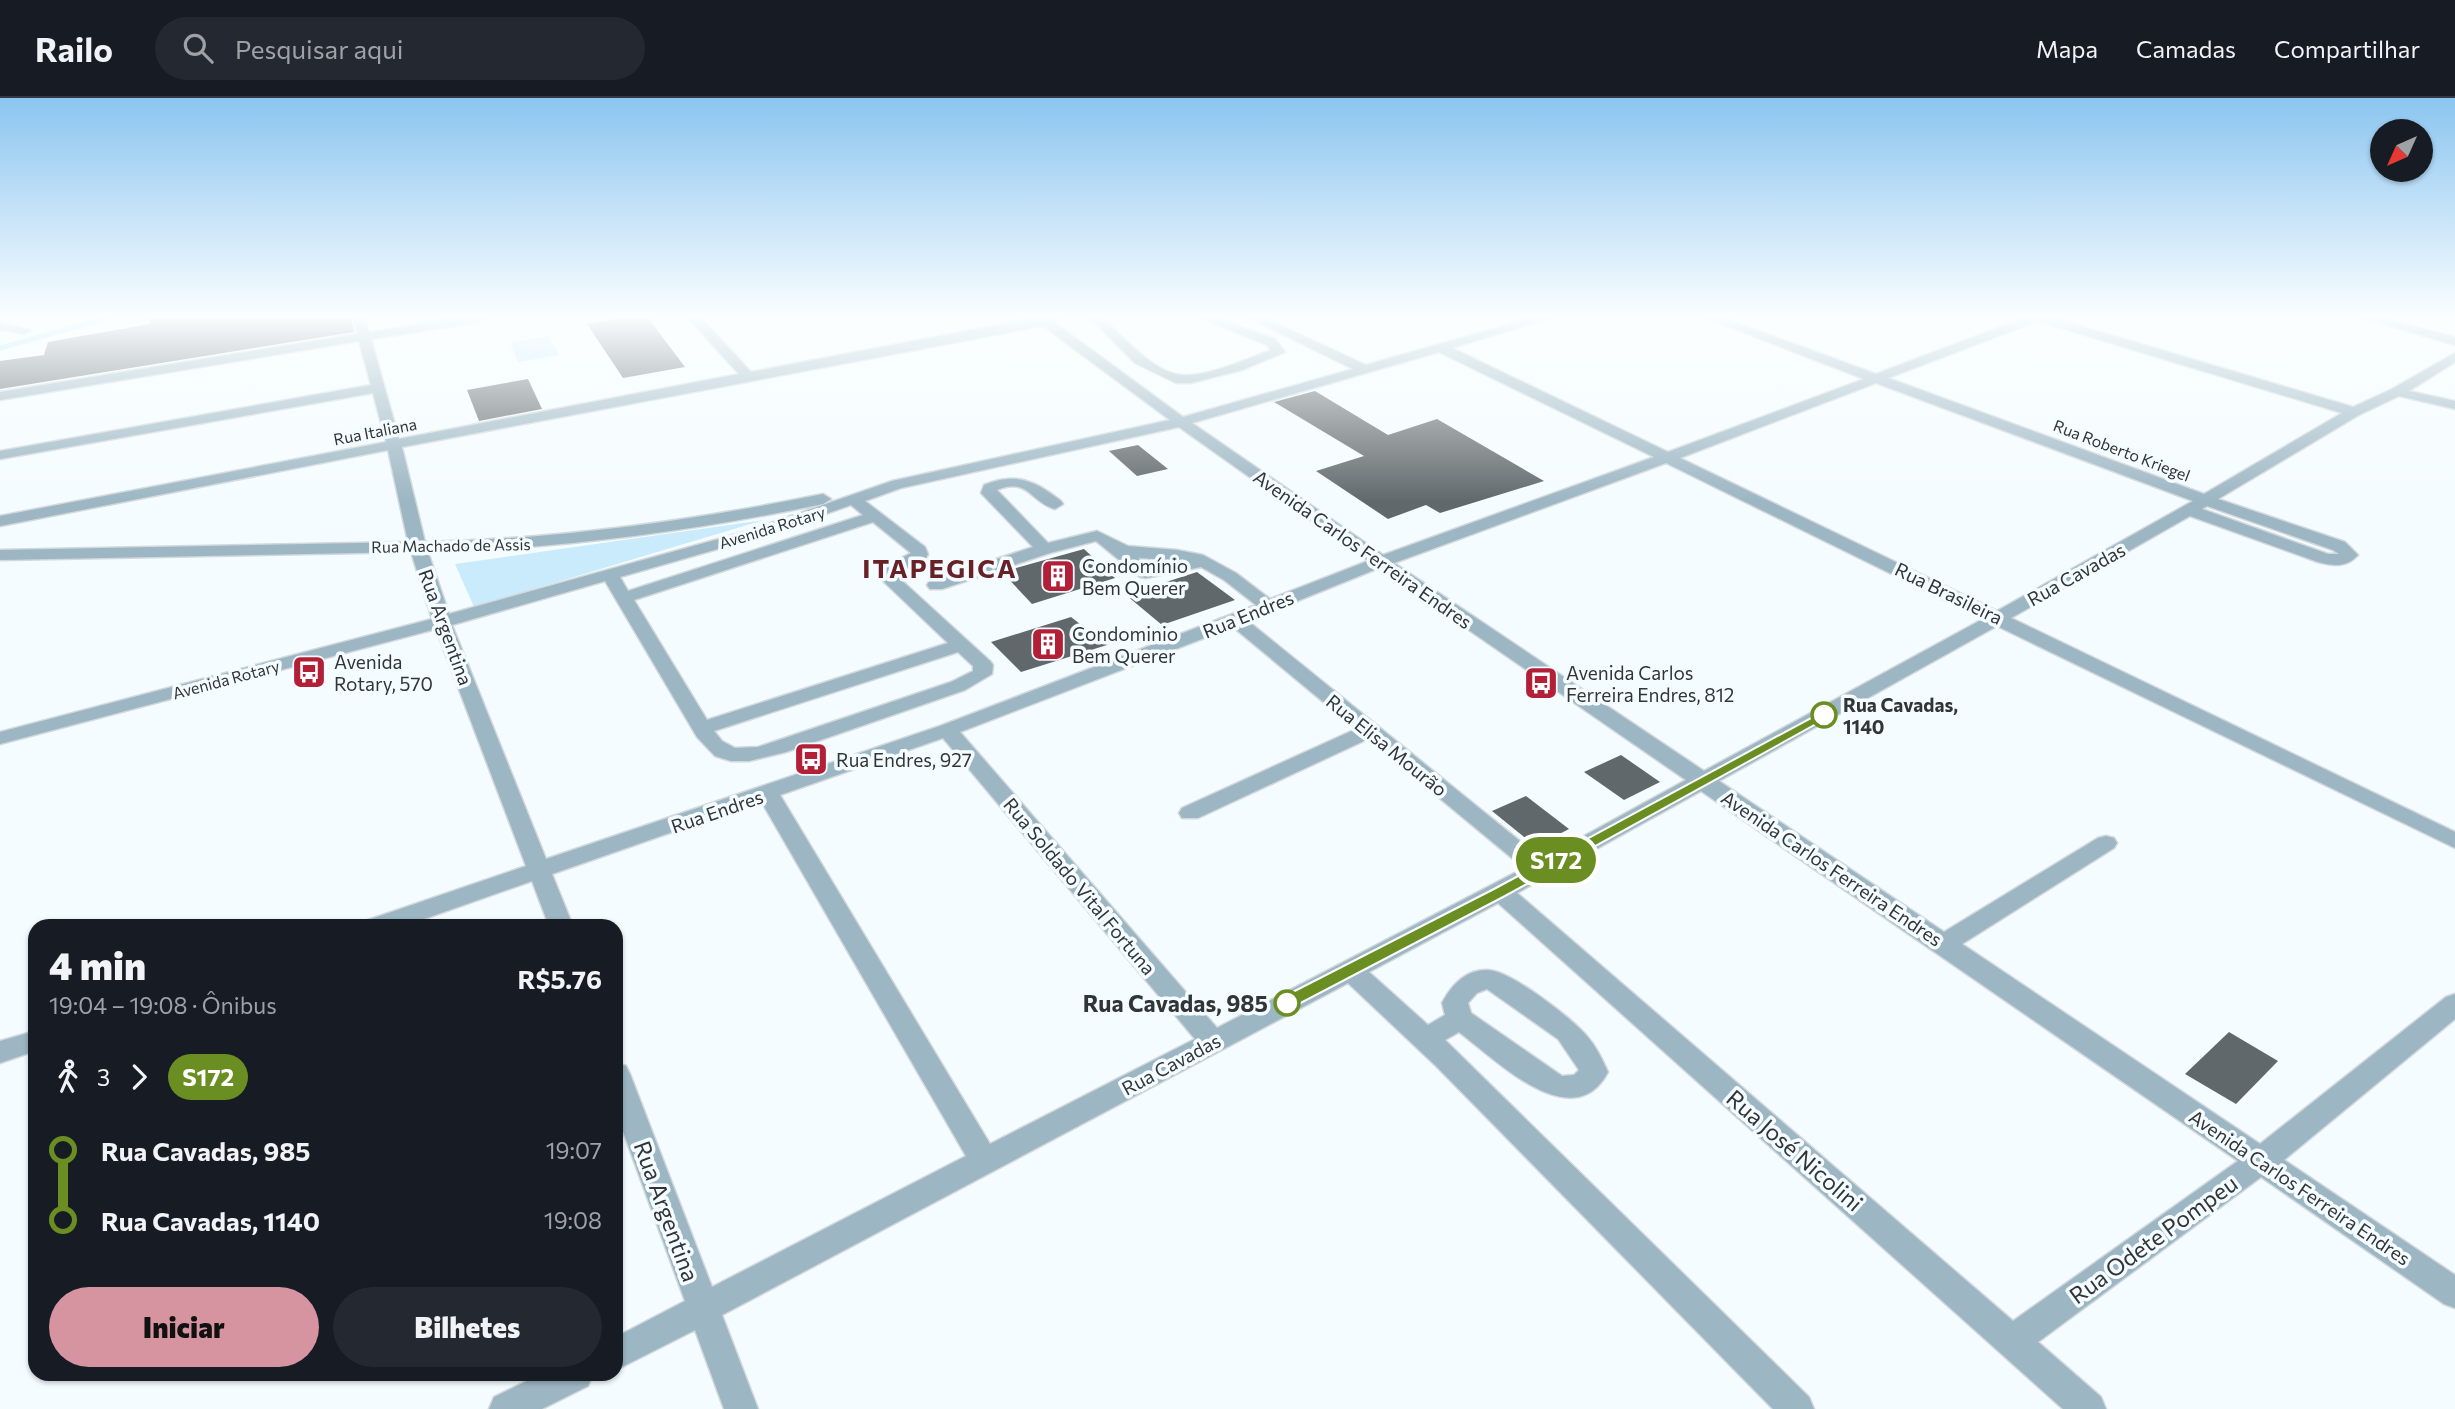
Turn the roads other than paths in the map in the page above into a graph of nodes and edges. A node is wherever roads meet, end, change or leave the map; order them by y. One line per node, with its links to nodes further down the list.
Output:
1 (106, 379): 13 (street)
2 (376, 379): 11 (street, Rua Argentina)
3 (732, 379): 17 (street, Rua Italiana)
4 (1123, 379): 16 (street, Avenida Carlos Ferreira Endres)
5 (1333, 379): 16 (street, Avenida Rotary)
6 (1506, 379): 19 (street, Rua Brasileira)
7 (1873, 379): 19 (street, Rua Endres)
8 (1885, 379): 21 (street, Rua Roberto Kriegel)
9 (2244, 379): 15 (street)
10 (2418, 379): 12 (street, Rua Cavadas)
11 (378, 388): 17 (street, Rua Argentina); 18 (street)
12 (2397, 392): 14 (street); 15 (street, Rua Cavadas)
13 (0, 396)
14 (2455, 405)
15 (2354, 412): 21 (street, Rua Cavadas)
16 (1181, 422): 20 (street, Avenida Rotary); 32 (street, Avenida Carlos Ferreira Endres)
17 (394, 446): 27 (street, Rua Italiana); 29 (street, Rua Argentina)
18 (0, 455)
19 (1669, 457): 32 (street, Rua Endres); 37 (street, Rua Brasileira)
20 (897, 484): 22 (street, Avenida Rotary); 25 (street, Rua Machado de Assis)
21 (2203, 499): 24 (street, Rua Cavadas); 24 (street, Rua Roberto Kriegel)
22 (854, 500): 26 (street); 28 (street, Avenida Rotary)
23 (1055, 503): 30 (street)
24 (2187, 509): 37 (street, Rua Cavadas)
25 (746, 514): 28 (street); 29 (street, Rua Machado de Assis)
26 (876, 516): 35 (street); 40 (street)
27 (0, 521)
28 (757, 533): 33 (street, Avenida Rotary)
29 (417, 545): 31 (street, Rua Machado de Assis); 39 (street, Rua Argentina)
30 (1044, 549): 34 (street); 36 (street)
31 (0, 555)
32 (1381, 562): 36 (street, Rua Endres); 45 (street, Avenida Carlos Ferreira Endres)
33 (610, 575): 35 (street); 39 (street, Avenida Rotary)
34 (936, 585)
35 (624, 598): 41 (street)
36 (1269, 607): 38 (street, Rua Endres)
37 (1999, 617): 45 (street, Rua Cavadas); 48 (street, Rua Brasileira)
38 (1235, 620): 42 (street, Rua Endres); 43 (street, Rua Elisa Mourão)
39 (442, 622): 44 (street, Avenida Rotary); 51 (street, Rua Argentina)
40 (961, 645): 41 (street); 41 (street)
41 (702, 728)
42 (947, 730): 46 (street, Rua Endres); 60 (street, Rua Soldado Vital Fortuna)
43 (1369, 731): 47 (street); 50 (street, Rua Elisa Mourão)
44 (0, 738)
45 (1705, 780): 50 (street, Rua Cavadas); 55 (street, Avenida Carlos Ferreira Endres)
46 (768, 794): 51 (street, Rua Endres); 65 (street)
47 (1190, 813)
48 (2455, 841)
49 (2106, 843): 55 (street)
50 (1540, 869): 52 (street, Rua Cavadas)
51 (540, 871): 53 (street, Rua Endres); 54 (street, Rua Argentina)
52 (1500, 892): 56 (street, Rua Cavadas); 68 (street, Rua José Nicolini)
53 (398, 919)
54 (558, 919)
55 (1943, 944): 64 (street, Avenida Carlos Ferreira Endres)
56 (1351, 970): 59 (street); 60 (street, Rua Cavadas)
57 (2455, 1004): 64 (street, Rua Odete Pompeu)
58 (1460, 1019): 58 (street); 59 (street)
59 (1425, 1039): 73 (street)
60 (1213, 1042): 65 (street, Rua Cavadas)
61 (28, 1043): 62 (street)
62 (0, 1052)
63 (623, 1093): 67 (street, Rua Argentina)
64 (2262, 1161): 66 (street, Avenida Carlos Ferreira Endres); 68 (street, Rua Odete Pompeu)
65 (985, 1162): 67 (street, Rua Cavadas)
66 (2455, 1293)
67 (704, 1309): 69 (street, Rua Cavadas); 72 (street, Rua Argentina)
68 (2012, 1341): 74 (street, Rua José Nicolini)
69 (623, 1350)
70 (562, 1381): 71 (street)
71 (506, 1409)
72 (741, 1409)
73 (1797, 1409)
74 (2089, 1409)

